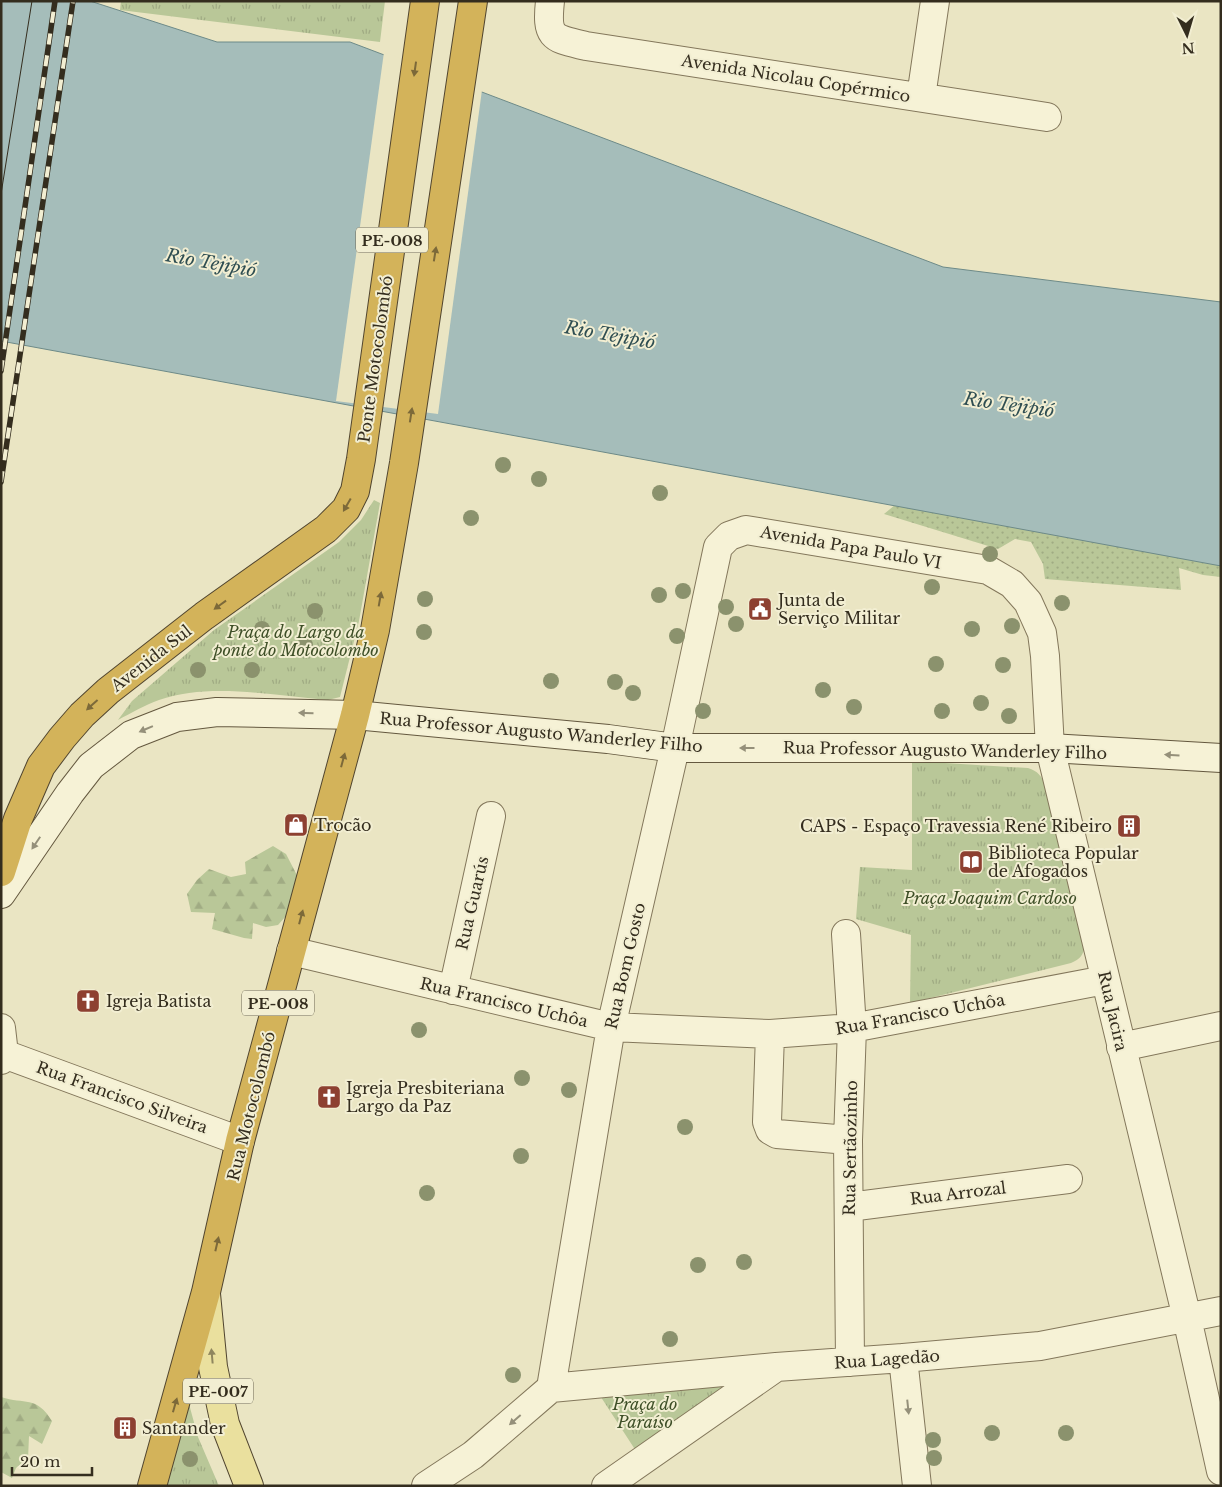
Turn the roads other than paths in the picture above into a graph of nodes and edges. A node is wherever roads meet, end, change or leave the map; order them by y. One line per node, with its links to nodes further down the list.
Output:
1 (550, 1): 5 (street, Avenida Nicolau Copérmico)
2 (934, 1): 5 (street)
3 (423, 11): 7 (highway, Ponte Motocolombó / PE-008, one-way to 7)
4 (471, 14): 10 (highway, Rua Motocolombó / PE-008, one-way to 4)
5 (921, 97): 6 (street, Avenida Nicolau Copérmico)
6 (1047, 117)
7 (361, 459): 15 (highway, Avenida Sul / PE-008, one-way to 15)
8 (718, 547): 9 (street, Avenida Papa Paulo VI); 11 (street, Rua Bom Gosto)
9 (988, 570): 12 (street, Rua Jacira)
10 (355, 715): 11 (street, Rua Professor Augusto Wanderley Filho); 16 (street, Rua Professor Augusto Wanderley Filho, one-way to 16); 18 (highway, Rua Motocolombó / PE-008, one-way to 10)
11 (675, 748): 12 (street, Rua Professor Augusto Wanderley Filho, one-way to 11); 22 (street, Rua Bom Gosto)
12 (1050, 748): 13 (street, Rua Professor Augusto Wanderley Filho, one-way to 12); 19 (street, Rua Jacira)
13 (1221, 758)
14 (491, 816): 20 (street, Rua Guarús)
15 (1, 872)
16 (1, 894)
17 (846, 934): 23 (street, Rua Sertãozinho)
18 (291, 951): 20 (street, Rua Francisco Uchôa); 28 (highway, Rua Motocolombó / PE-008)
19 (1105, 980): 23 (street, Rua Francisco Uchôa); 26 (street, Rua Jacira)
20 (453, 990): 22 (street, Rua Francisco Uchôa)
21 (1221, 1026): 26 (street)
22 (611, 1027): 24 (street, Rua Francisco Uchôa); 37 (street, Rua Bom Gosto)
23 (852, 1028): 24 (street, Rua Francisco Uchôa); 27 (street, Rua Sertãozinho)
24 (770, 1034): 27 (street)
25 (2, 1047): 28 (street, Rua Francisco Silveira)
26 (1121, 1047): 33 (street, Rua Jacira)
27 (848, 1140): 30 (street, Rua Sertãozinho)
28 (240, 1141): 31 (highway, Rua Motocolombó / PE-008, one-way to 28)
29 (1068, 1180): 30 (street, Rua Arrozal)
30 (849, 1207): 35 (street, Rua Sertãozinho)
31 (206, 1292): 39 (highway, Rua Motocolombó / PE-008, one-way to 31); 40 (main road, PE-007, one-way to 31)
32 (1221, 1311): 33 (street, Rua Lagedão)
33 (1187, 1318): 34 (street, Rua Lagedão); 38 (street, Rua Jacira)
34 (903, 1358): 35 (street, Rua Lagedão); 43 (street, one-way to 43)
35 (850, 1362): 36 (street, Rua Lagedão)
36 (776, 1367): 37 (street, Rua Lagedão); 42 (street)
37 (551, 1388): 41 (street, one-way to 41)
38 (1221, 1471)
39 (152, 1486)
40 (249, 1486)
41 (426, 1486)
42 (606, 1486)
43 (917, 1486)

